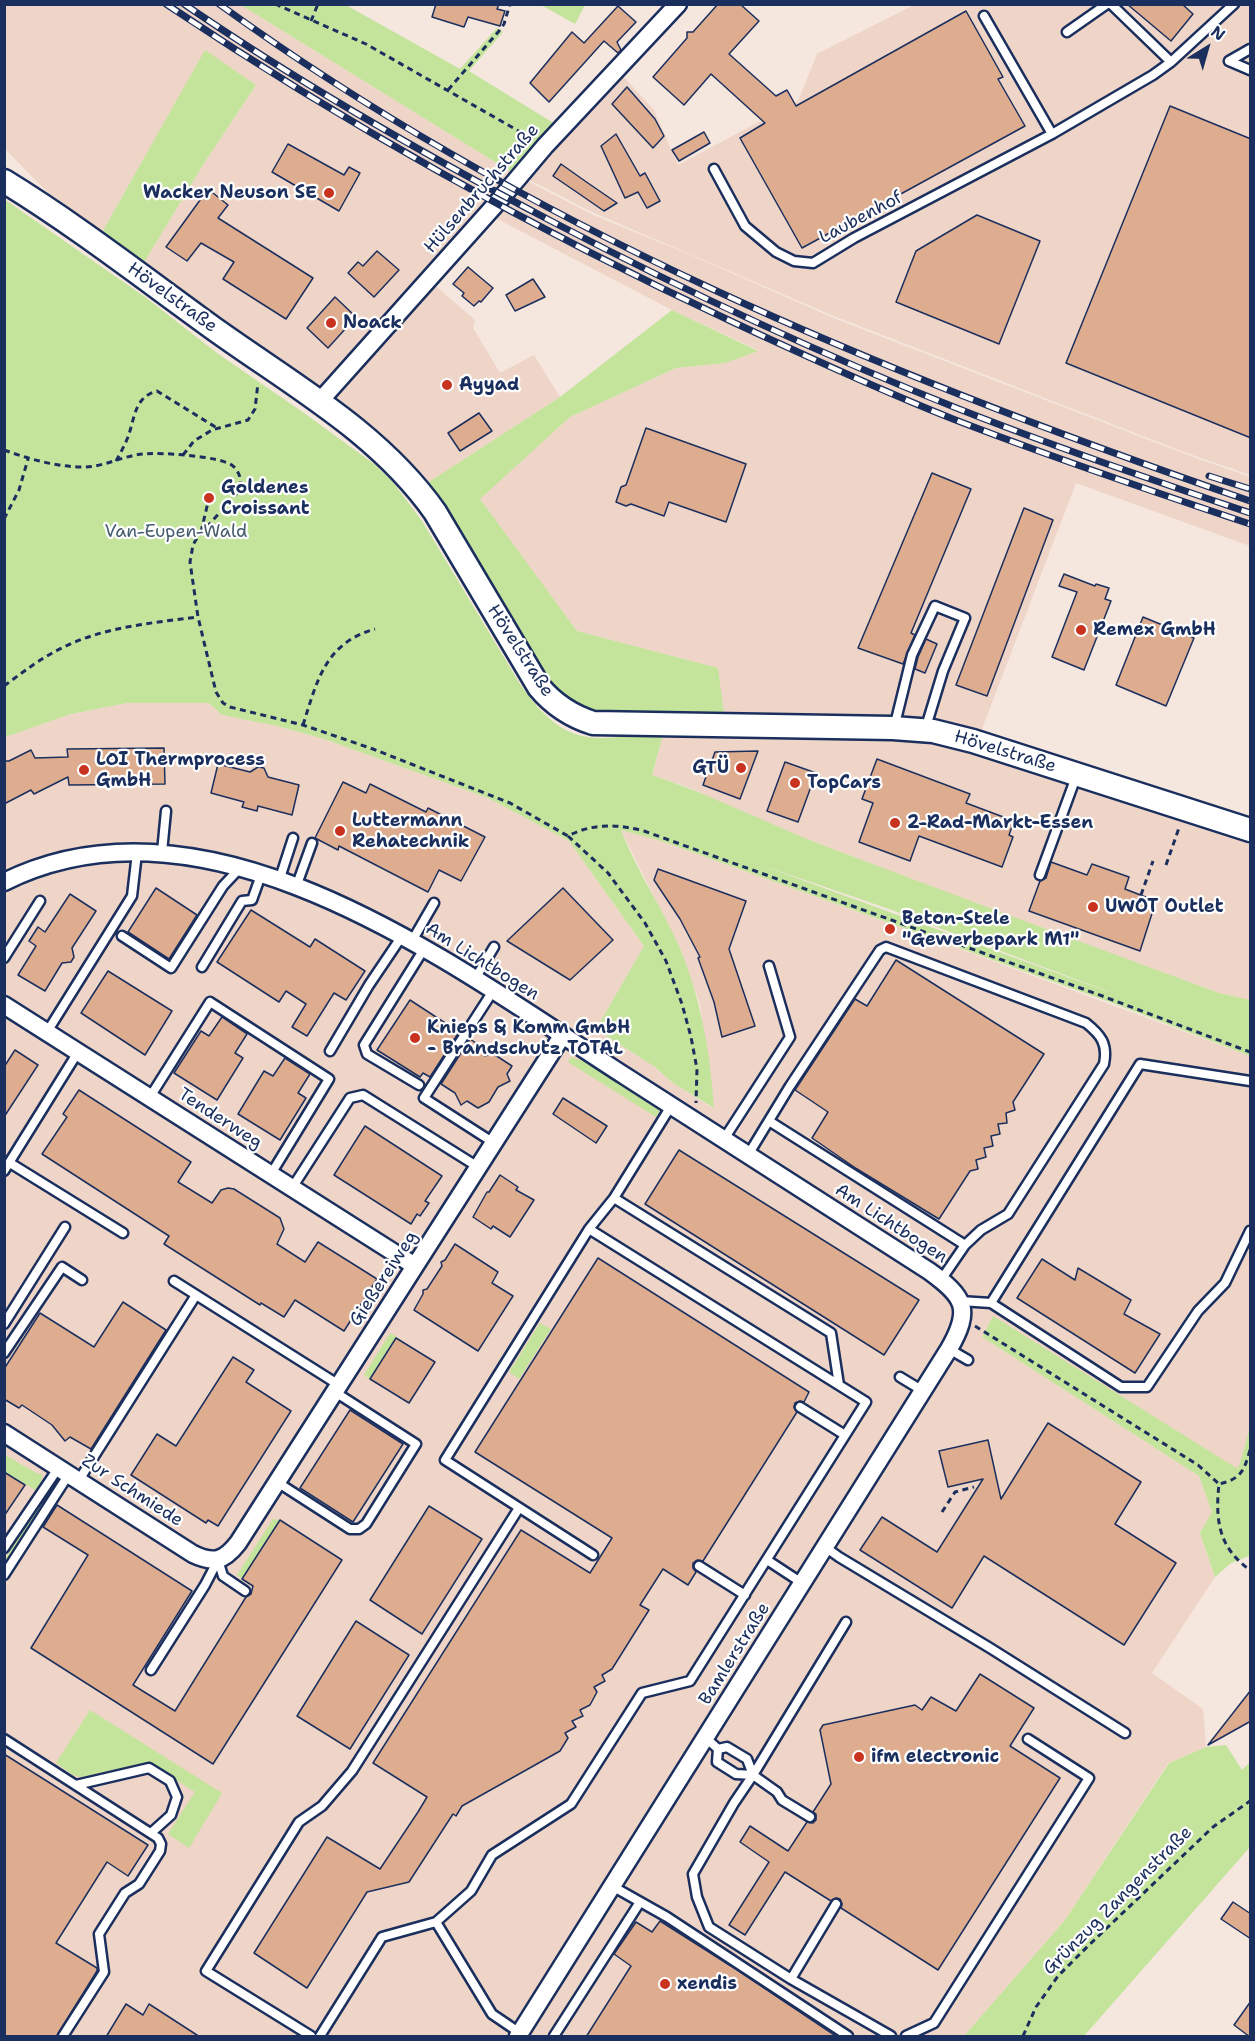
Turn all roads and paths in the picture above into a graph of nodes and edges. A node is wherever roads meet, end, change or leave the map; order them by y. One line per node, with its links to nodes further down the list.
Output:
1 (275, 4): 8 (path)
2 (318, 4): 8 (path)
3 (510, 4): 13 (path)
4 (678, 4): 15 (street, Hülsenbruchstraße)
5 (1109, 4): 9 (lane); 11 (lane)
6 (1234, 4): 11 (lane, Laubenhof)
7 (984, 16): 14 (lane)
8 (311, 21): 13 (path)
9 (1067, 32)
10 (1251, 49): 12 (lane)
11 (1171, 62): 14 (lane, Laubenhof)
12 (1251, 70)
13 (448, 90): 15 (path)
14 (1052, 134): 16 (lane, Laubenhof)
15 (545, 146): 19 (street, Hülsenbruchstraße)
16 (714, 169)
17 (4, 181): 18 (main road, Hövelstraße)
18 (259, 360): 19 (main road, Hövelstraße); 20 (path)
19 (320, 402): 32 (main road, Hövelstraße)
20 (217, 428): 22 (path); 24 (path)
21 (4, 450): 23 (path)
22 (183, 454): 24 (path); 27 (path)
23 (28, 459): 24 (path); 26 (path)
24 (116, 461)
25 (209, 498): 27 (path)
26 (4, 519)
27 (201, 534): 28 (path)
28 (198, 617): 30 (path); 31 (path)
29 (375, 629): 31 (path)
30 (4, 686)
31 (303, 725): 37 (path)
32 (893, 728): 33 (main road, Hövelstraße); 33 (lane)
33 (925, 731): 34 (main road, Hövelstraße)
34 (1077, 775): 36 (main road, Hövelstraße); 47 (lane)
35 (166, 811): 42 (lane)
36 (1251, 830)
37 (568, 836): 67 (path); 71 (path)
38 (1176, 837): 44 (path)
39 (293, 838): 48 (lane)
40 (312, 843): 50 (lane)
41 (137, 852): 42 (street, Am Lichtbogen); 49 (street, Am Lichtbogen); 63 (lane)
42 (162, 852): 45 (street, Am Lichtbogen)
43 (1153, 861): 51 (path)
44 (1166, 865)
45 (239, 869): 46 (street, Am Lichtbogen); 54 (lane)
46 (261, 875): 48 (street, Am Lichtbogen); 59 (lane)
47 (1040, 875)
48 (279, 881): 50 (street, Am Lichtbogen)
49 (4, 882)
50 (296, 887): 55 (street, Am Lichtbogen)
51 (1141, 895)
52 (40, 901): 57 (lane)
53 (434, 903): 55 (lane)
54 (122, 936)
55 (413, 942): 60 (street, Am Lichtbogen); 66 (lane); 69 (lane)
56 (494, 947): 60 (lane)
57 (4, 958)
58 (769, 966): 74 (lane)
59 (202, 967)
60 (475, 980): 61 (street, Am Lichtbogen)
61 (493, 991): 64 (street, Am Lichtbogen); 75 (lane)
62 (4, 1005): 63 (street, Tenderweg)
63 (47, 1032): 65 (street, Tenderweg)
64 (562, 1036): 72 (street, Am Lichtbogen); 75 (street, Gießereiweg)
65 (78, 1052): 70 (street, Tenderweg); 77 (lane)
66 (330, 1052)
67 (1251, 1052)
68 (1251, 1082): 93 (lane)
69 (419, 1085)
70 (150, 1097): 80 (street, Tenderweg); 80 (lane)
71 (696, 1103)
72 (671, 1106): 74 (street, Am Lichtbogen); 82 (lane)
73 (769, 1121): 76 (lane); 87 (lane); 87 (lane)
74 (723, 1139): 76 (street, Am Lichtbogen)
75 (494, 1143): 78 (street, Gießereiweg)
76 (748, 1155): 91 (street, Am Lichtbogen)
77 (10, 1163): 79 (lane); 86 (lane)
78 (478, 1167): 81 (lane); 88 (street, Gießereiweg)
79 (4, 1171)
80 (271, 1174): 81 (street, Tenderweg)
81 (292, 1188): 88 (street, Tenderweg)
82 (614, 1198): 84 (lane); 100 (lane)
83 (65, 1227): 95 (lane)
84 (589, 1229): 100 (lane); 111 (lane)
85 (1251, 1231): 93 (lane)
86 (123, 1233)
87 (964, 1245): 91 (lane)
88 (416, 1266): 101 (street, Gießereiweg)
89 (82, 1280): 97 (lane)
90 (174, 1281): 92 (lane)
91 (951, 1290): 93 (lane); 94 (street)
92 (196, 1295): 101 (lane); 107 (lane)
93 (991, 1303)
94 (963, 1320): 96 (street, Bamlerstraße); 109 (path)
95 (4, 1324)
96 (950, 1349): 98 (lane); 102 (street, Bamlerstraße)
97 (4, 1353)
98 (968, 1360)
99 (900, 1377): 102 (lane)
100 (839, 1385): 105 (lane)
101 (337, 1389): 108 (street, Gießereiweg); 108 (lane)
102 (923, 1391): 113 (street, Bamlerstraße)
103 (800, 1407): 105 (lane)
104 (4, 1433): 107 (street, Zur Schmiede)
105 (845, 1435): 117 (lane)
106 (1251, 1450): 109 (path)
107 (69, 1474): 114 (lane); 116 (street, Zur Schmiede); 120 (lane)
108 (277, 1482): 116 (street, Gießereiweg)
109 (1219, 1484): 119 (path)
110 (974, 1487): 112 (path)
111 (519, 1508): 115 (lane); 142 (lane)
112 (942, 1512)
113 (825, 1547): 121 (street, Bamlerstraße); 126 (lane)
114 (4, 1548)
115 (593, 1555)
116 (218, 1560): 122 (lane); 125 (lane)
117 (767, 1560): 121 (lane); 123 (lane)
118 (699, 1566): 123 (lane)
119 (1251, 1570)
120 (4, 1575)
121 (802, 1583): 129 (street, Bamlerstraße)
122 (245, 1591)
123 (745, 1595): 138 (lane)
124 (846, 1622): 130 (lane)
125 (151, 1670)
126 (1125, 1733)
127 (4, 1739): 131 (lane)
128 (1028, 1739): 147 (lane)
129 (712, 1743): 130 (lane); 130 (lane); 135 (street, Bamlerstraße)
130 (753, 1775): 133 (lane); 139 (lane)
131 (76, 1785): 134 (lane); 134 (lane)
132 (1251, 1801): 148 (path, Grünzug Zangenstraße)
133 (810, 1818)
134 (151, 1833): 141 (lane)
135 (612, 1886): 136 (lane); 140 (street, Bamlerstraße)
136 (640, 1902): 144 (lane); 145 (lane)
137 (836, 1904): 139 (lane)
138 (436, 1922): 140 (lane); 143 (lane)
139 (791, 1979): 146 (lane)
140 (519, 2035)
141 (63, 2037)
142 (311, 2037)
143 (320, 2037)
144 (554, 2037)
145 (848, 2037)
146 (891, 2037)
147 (906, 2037)
148 (1023, 2037)

